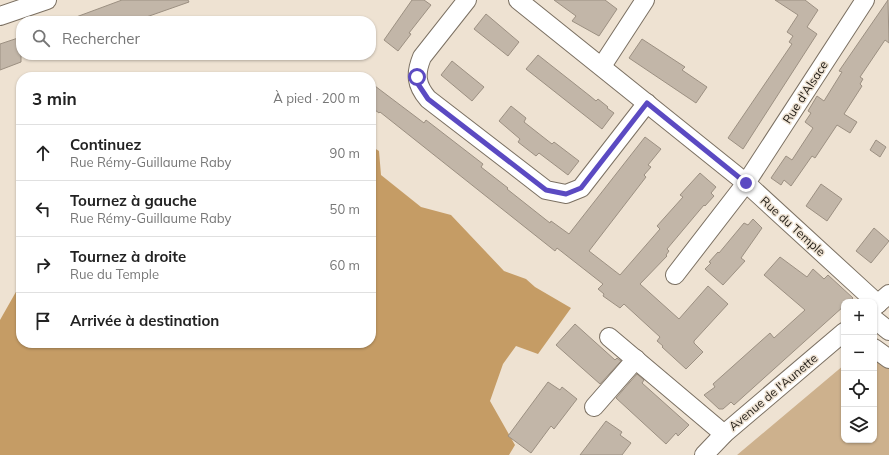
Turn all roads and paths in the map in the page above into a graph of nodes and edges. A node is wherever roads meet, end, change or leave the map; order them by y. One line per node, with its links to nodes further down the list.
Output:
1 (47, 0): 6 (street)
2 (467, 0): 8 (street)
3 (518, 0): 7 (street, Rue du Temple)
4 (645, 0): 7 (street)
5 (864, 0): 9 (street, Rue d'Alsace)
6 (0, 16)
7 (602, 66): 8 (street, Rue du Temple)
8 (647, 103): 9 (street, Rue du Temple)
9 (746, 183): 10 (street, Rue d'Alsace); 11 (street, Rue du Temple)
10 (675, 275)
11 (879, 306): 12 (street, Rue du Temple)
12 (889, 331)
13 (841, 335): 19 (street, Avenue de l'Aunette)
14 (609, 337): 16 (street)
15 (877, 350): 17 (street)
16 (636, 359): 18 (street); 19 (street)
17 (889, 359)
18 (594, 407)
19 (724, 434): 20 (street, Avenue de l'Aunette)
20 (704, 455)

